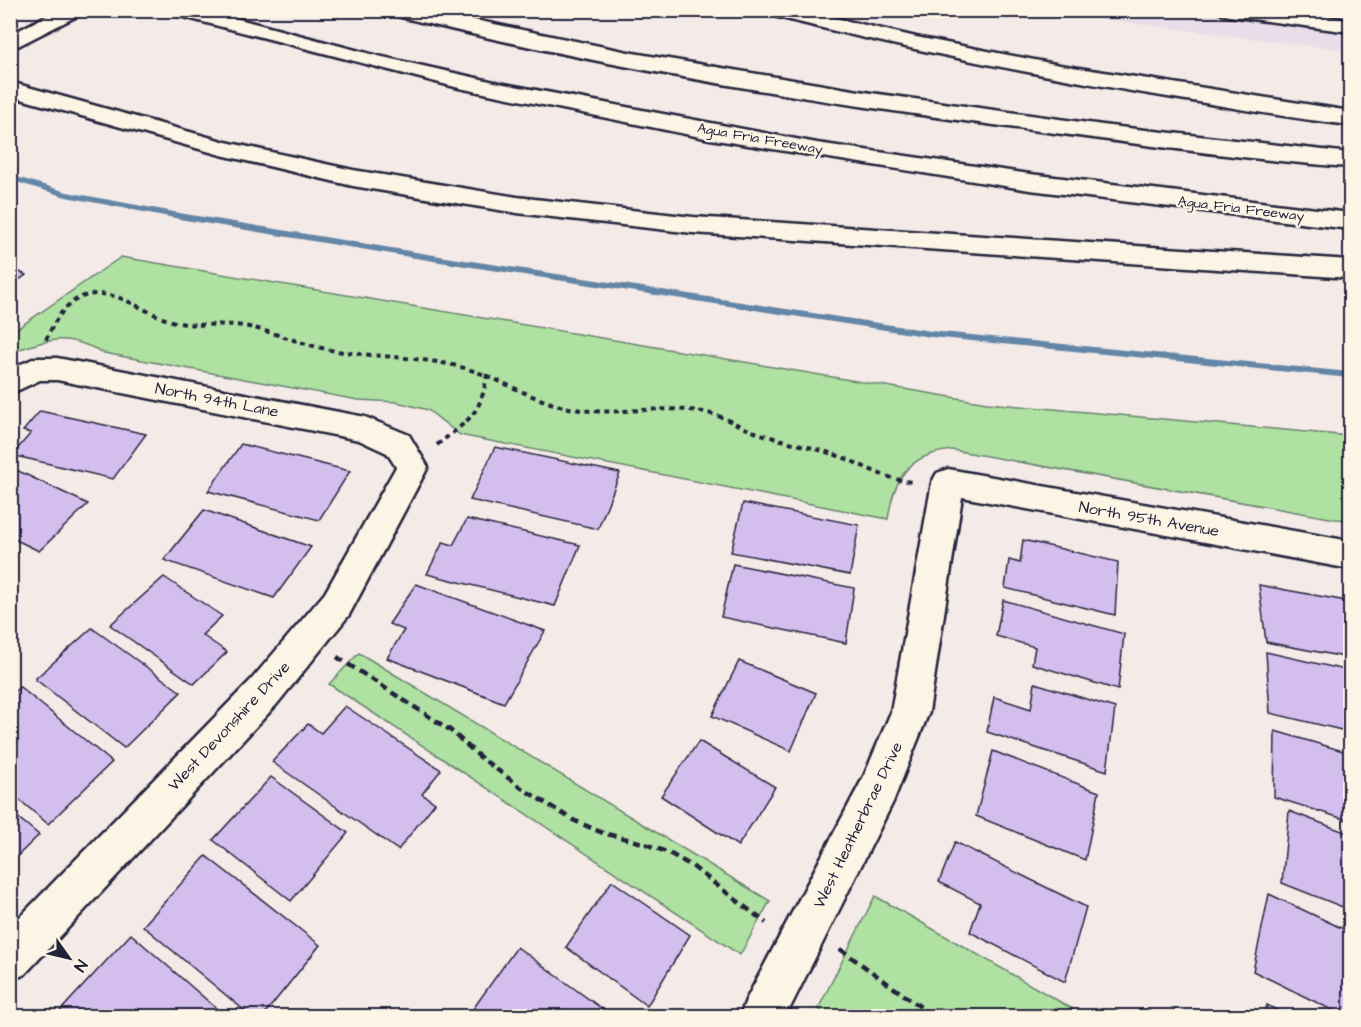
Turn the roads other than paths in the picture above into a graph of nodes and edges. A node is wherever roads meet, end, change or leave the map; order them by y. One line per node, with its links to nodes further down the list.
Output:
1 (74, 10): 9 (main road)
2 (179, 10): 13 (main road, Agua Fria Freeway)
3 (396, 10): 12 (main road)
4 (773, 10): 11 (main road)
5 (1229, 10): 8 (main road)
6 (1343, 10): 7 (main road)
7 (1350, 16)
8 (1350, 26)
9 (18, 40)
10 (10, 89): 14 (main road)
11 (1350, 118)
12 (1350, 160)
13 (1350, 221)
14 (1350, 269)
15 (23, 376): 16 (main road, North 94th Lane)
16 (412, 467): 19 (main road, West Devonshire Drive)
17 (948, 482): 18 (main road, North 95th Avenue); 20 (main road, West Heatherbrae Drive)
18 (1350, 555)
19 (10, 959)
20 (762, 1017)

